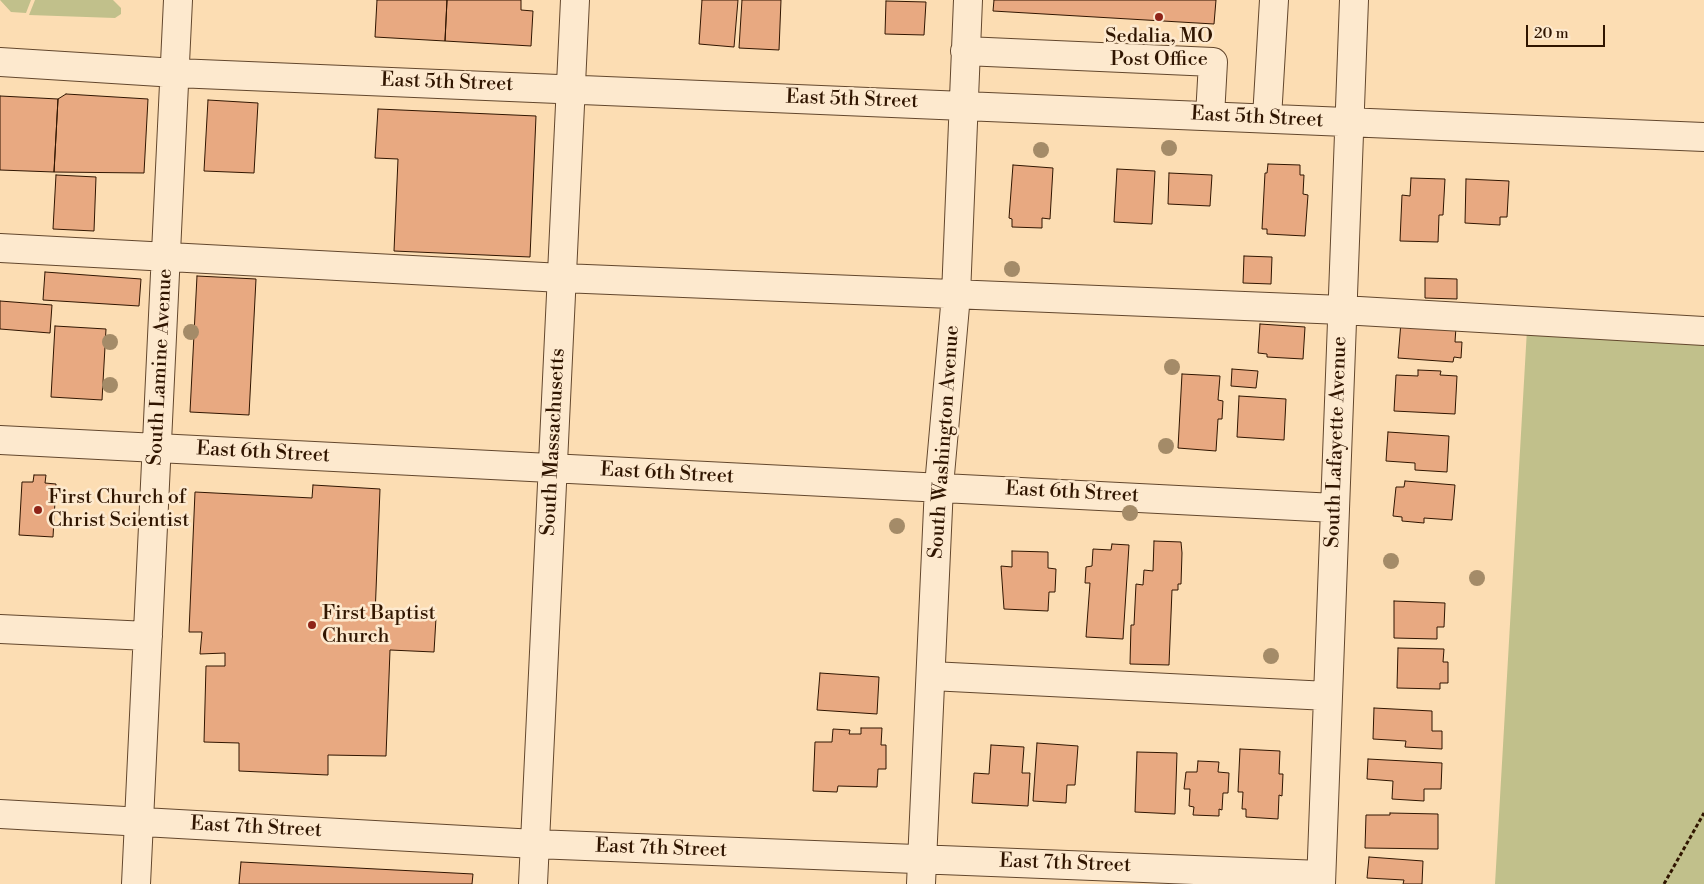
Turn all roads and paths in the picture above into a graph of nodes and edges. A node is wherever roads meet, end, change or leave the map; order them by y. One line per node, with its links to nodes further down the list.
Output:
1 (178, 0): 8 (street, South Lamine Avenue)
2 (576, 0): 9 (street, South Massachusetts)
3 (968, 0): 6 (street, South Washington Avenue)
4 (1274, 0): 12 (street)
5 (1354, 0): 13 (street, South Lafayette Avenue)
6 (965, 51): 10 (street, South Washington Avenue); 11 (street)
7 (0, 62): 8 (street, East 5th Street)
8 (176, 73): 9 (street, East 5th Street); 16 (street, South Lamine Avenue)
9 (571, 88): 10 (street, East 5th Street); 17 (street, South Massachusetts)
10 (963, 105): 11 (street, East 5th Street); 18 (street, South Washington Avenue)
11 (1210, 116): 12 (street, East 5th Street)
12 (1267, 118): 13 (street, East 5th Street)
13 (1349, 122): 14 (street, East 5th Street); 19 (street, South Lafayette Avenue)
14 (1704, 137)
15 (0, 248): 16 (street)
16 (166, 258): 17 (street); 22 (street, South Lamine Avenue)
17 (562, 278): 18 (street); 23 (street, South Massachusetts)
18 (956, 295): 19 (street); 24 (street, South Washington Avenue)
19 (1342, 310): 20 (street); 25 (street, South Lafayette Avenue)
20 (1704, 331)
21 (0, 440): 22 (street, East 6th Street)
22 (157, 448): 23 (street, East 6th Street); 27 (street, South Lamine Avenue)
23 (552, 468): 24 (street, East 6th Street); 33 (street, South Massachusetts)
24 (939, 486): 25 (street, East 6th Street); 28 (street, South Washington Avenue)
25 (1335, 508): 29 (street, South Lafayette Avenue)
26 (0, 628): 27 (street)
27 (148, 636): 32 (street, South Lamine Avenue)
28 (931, 676): 29 (street); 34 (street, South Washington Avenue)
29 (1328, 696): 35 (street, South Lafayette Avenue)
30 (1704, 813): 38 (path)
31 (0, 814): 32 (street, East 7th Street)
32 (139, 822): 33 (street, East 7th Street); 36 (street, South Lamine Avenue)
33 (535, 844): 34 (street, East 7th Street); 37 (street, South Massachusetts)
34 (922, 871): 35 (street, East 7th Street)
35 (1321, 880)
36 (136, 884)
37 (533, 884)
38 (1664, 884)

